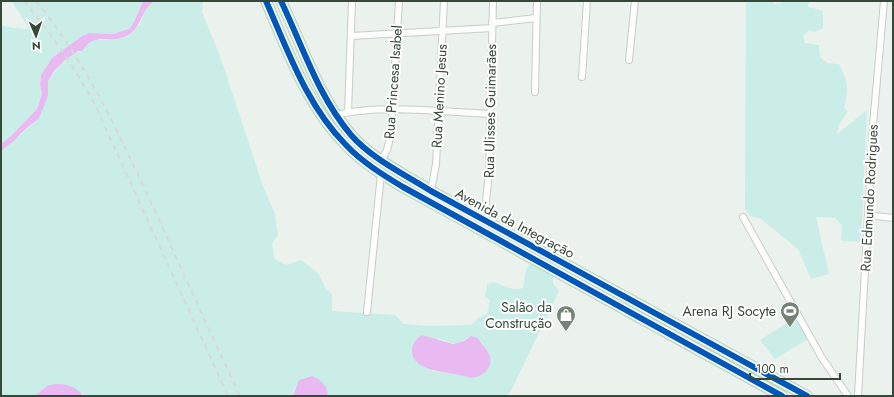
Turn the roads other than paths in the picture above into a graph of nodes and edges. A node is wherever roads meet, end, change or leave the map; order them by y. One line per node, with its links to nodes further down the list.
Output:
1 (266, 1): 25 (main road, Avenida da Integração)
2 (281, 1): 23 (main road, Avenida da Integração)
3 (352, 1): 15 (street)
4 (399, 1): 14 (street, Rua Princesa Isabel)
5 (444, 1): 13 (street, Rua Menino Jesus)
6 (493, 1): 12 (street, Rua Ulisses Guimarães)
7 (537, 1): 11 (street)
8 (587, 1): 17 (street)
9 (635, 1): 16 (street)
10 (884, 1): 27 (street, Rua Edmundo Rodrigues)
11 (536, 18): 12 (street); 18 (street)
12 (492, 26): 13 (street); 22 (street, Rua Ulisses Guimarães)
13 (442, 31): 14 (street); 21 (street, Rua Menino Jesus)
14 (396, 32): 15 (street); 19 (street, Rua Princesa Isabel)
15 (351, 36): 20 (street)
16 (629, 60)
17 (582, 77)
18 (535, 92)
19 (392, 111): 20 (street); 21 (street); 24 (street, Rua Princesa Isabel)
20 (348, 112): 23 (street)
21 (439, 112): 22 (street); 26 (street, Rua Menino Jesus)
22 (490, 114): 30 (street, Rua Ulisses Guimarães)
23 (337, 115): 24 (main road, Avenida da Integração)
24 (381, 160): 26 (main road, Avenida da Integração)
25 (381, 174): 33 (main road, Avenida da Integração); 35 (street)
26 (431, 191): 30 (main road, Avenida da Integração)
27 (868, 215): 29 (street); 39 (street, Rua Edmundo Rodrigues)
28 (743, 217): 38 (street)
29 (893, 218)
30 (484, 220): 31 (main road, Avenida da Integração)
31 (536, 247): 32 (main road, Avenida da Integração); 33 (main road)
32 (550, 255): 34 (main road); 37 (main road, Avenida da Integração)
33 (530, 256): 34 (main road, Avenida da Integração)
34 (545, 265): 36 (main road, Avenida da Integração)
35 (367, 312)
36 (782, 396)
37 (807, 396)
38 (848, 396)
39 (858, 396)

